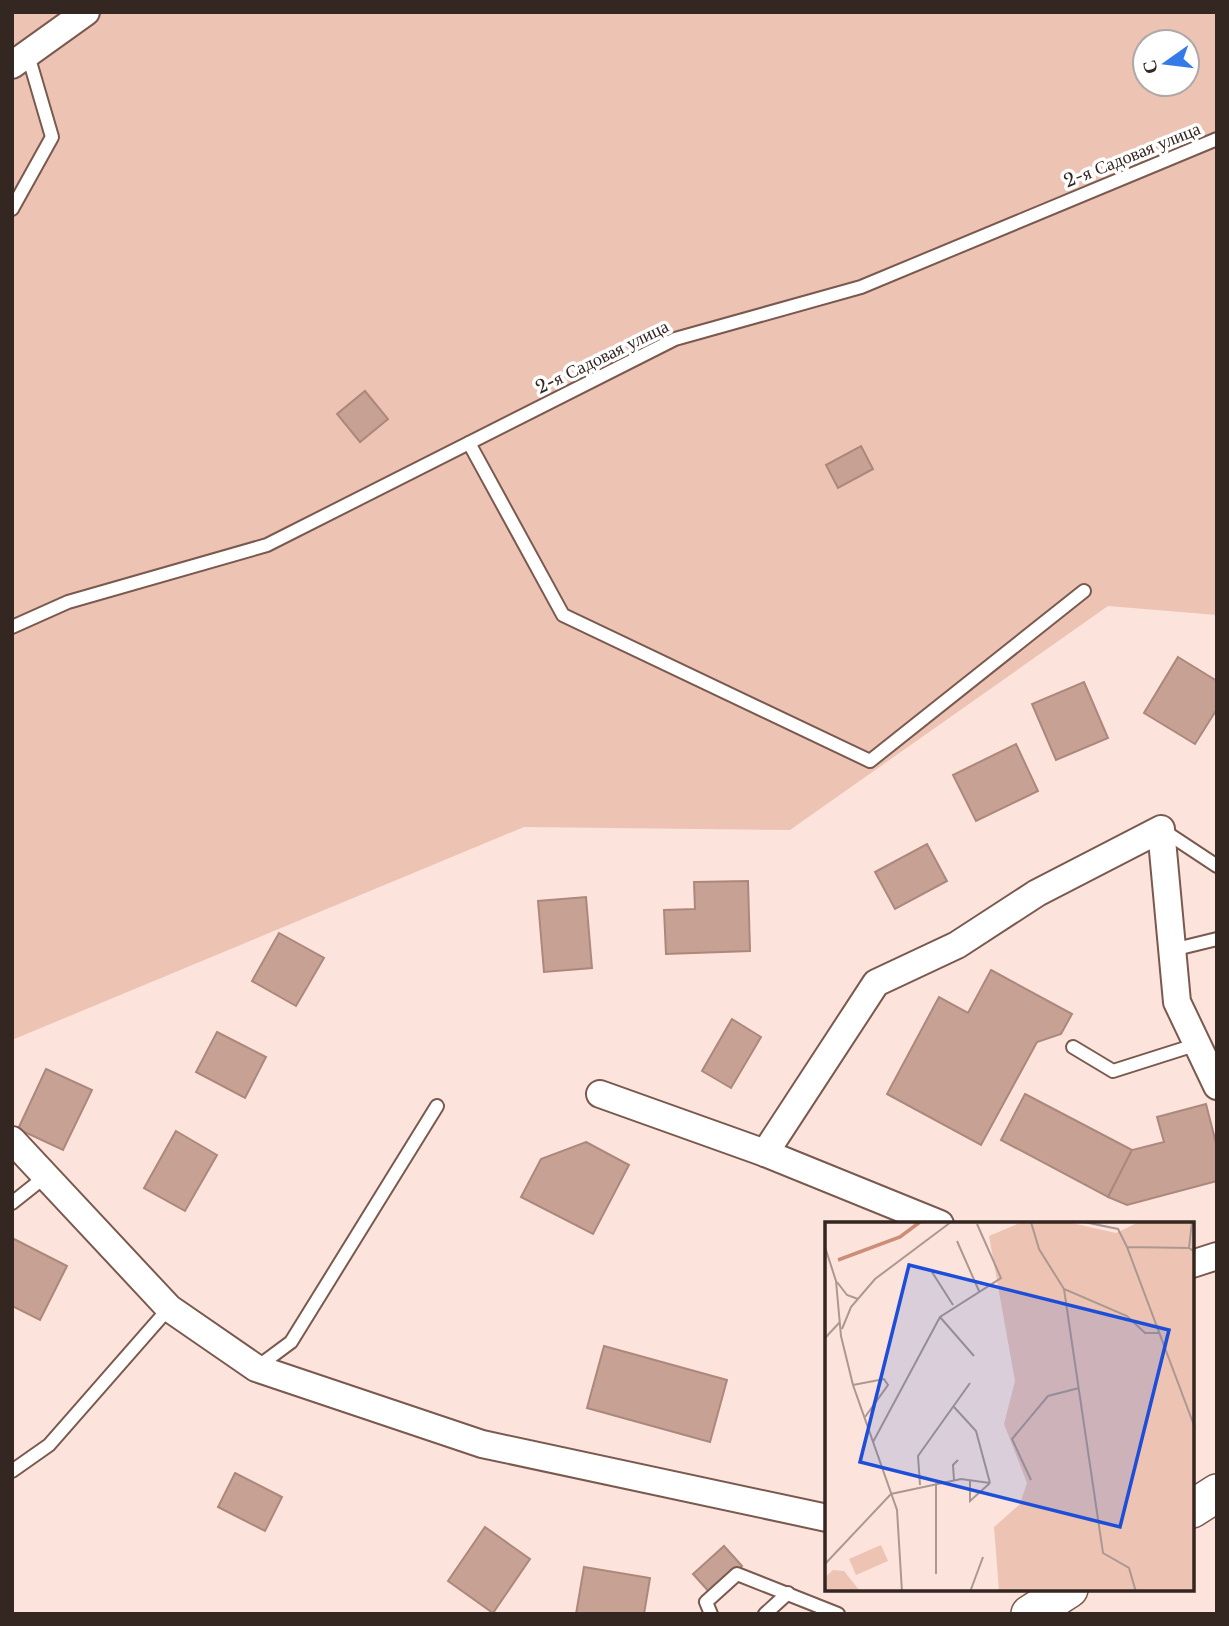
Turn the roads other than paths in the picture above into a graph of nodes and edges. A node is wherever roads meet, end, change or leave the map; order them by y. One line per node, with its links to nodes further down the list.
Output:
1 (86, 12): 2 (street)
2 (20, 60): 4 (lane)
3 (1217, 139): 5 (lane, 2-я Садовая улица)
4 (12, 209)
5 (469, 443): 6 (lane); 7 (lane, 2-я Садовая улица)
6 (1084, 590)
7 (12, 627)
8 (1161, 828): 9 (lane); 11 (street); 18 (street)
9 (1217, 866)
10 (1217, 939): 11 (lane)
11 (1172, 950): 12 (street)
12 (1198, 1044): 13 (lane); 14 (street)
13 (1073, 1047)
14 (1217, 1086)
15 (600, 1094): 18 (street)
16 (438, 1106): 25 (lane)
17 (12, 1140): 19 (street)
18 (765, 1153): 21 (street)
19 (46, 1176): 20 (lane); 24 (street)
20 (12, 1203)
21 (938, 1222)
22 (1217, 1256): 23 (street)
23 (1194, 1263)
24 (169, 1308): 25 (street); 26 (lane)
25 (256, 1368): 29 (street)
26 (12, 1471)
27 (1217, 1493): 28 (main road)
28 (1194, 1508)
29 (825, 1518)
30 (1066, 1591): 35 (main road)
31 (788, 1593): 32 (lane); 33 (lane); 34 (lane)
32 (711, 1614)
33 (765, 1614)
34 (838, 1614)
35 (1030, 1614)

